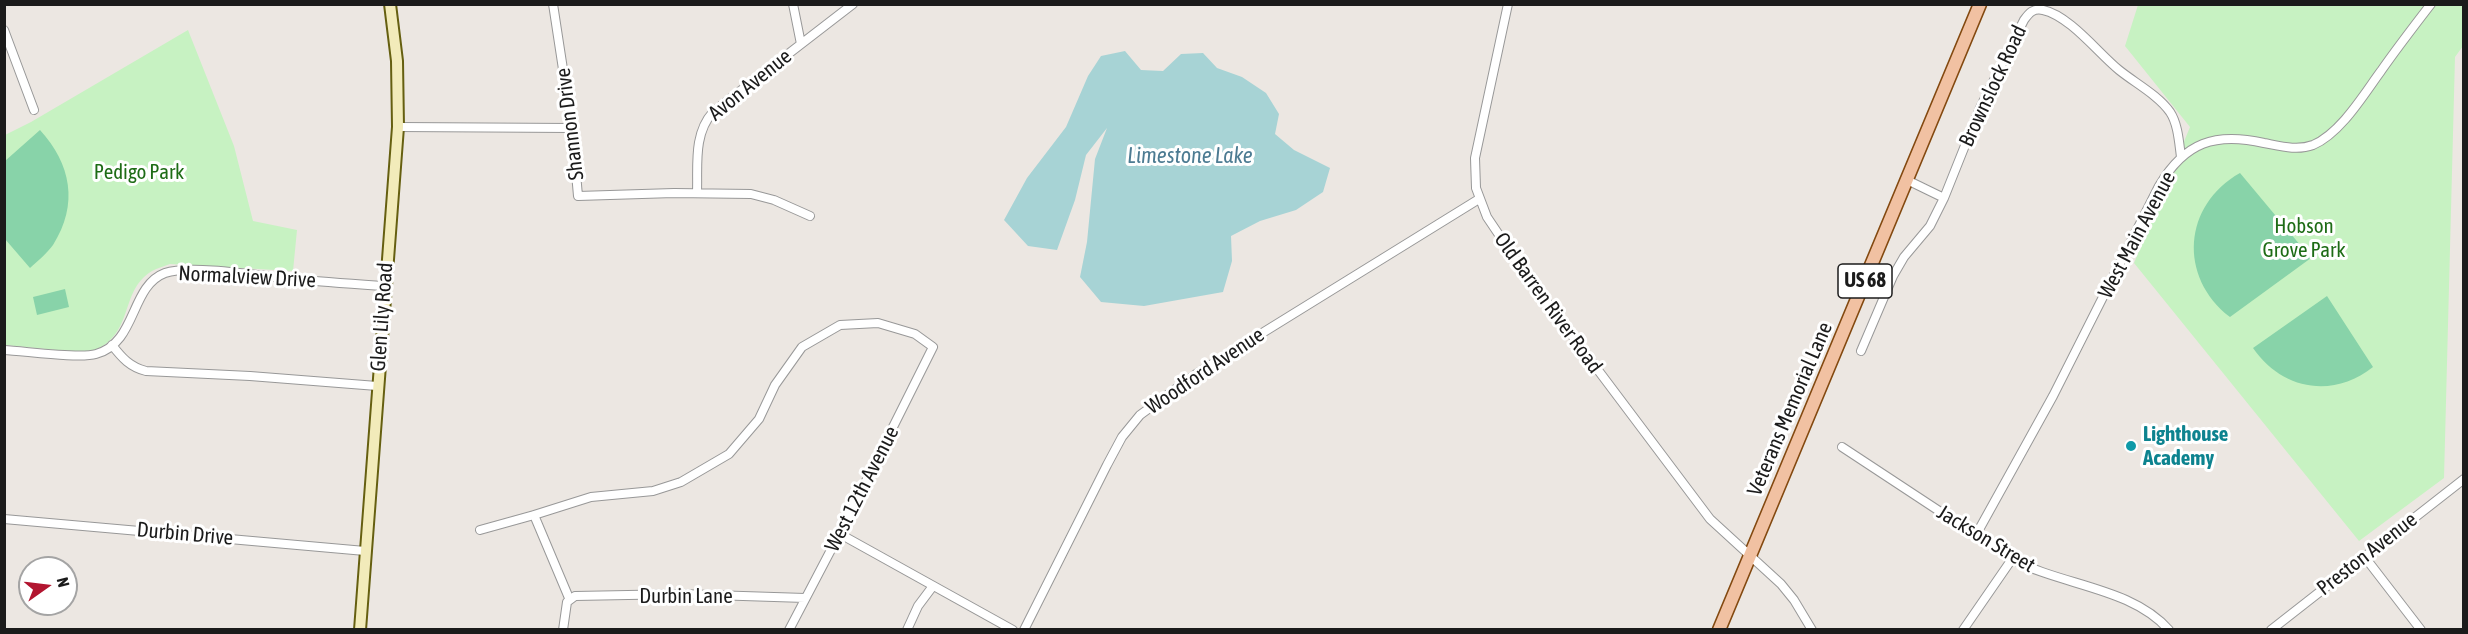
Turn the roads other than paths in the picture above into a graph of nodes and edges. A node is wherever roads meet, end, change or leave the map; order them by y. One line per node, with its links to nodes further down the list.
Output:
1 (390, 4): 13 (street, Glen Lily Road)
2 (553, 4): 14 (street, Shannon Drive)
3 (793, 4): 9 (street)
4 (853, 4): 9 (street, Avon Avenue)
5 (1508, 4): 19 (street, Old Barren River Road)
6 (1980, 4): 16 (main road, Veterans Memorial Lane / US 68)
7 (2431, 4): 15 (street, West Main Avenue)
8 (4, 30): 10 (street)
9 (801, 44): 17 (street, Avon Avenue)
10 (13, 53): 11 (street); 12 (street)
11 (4, 57)
12 (34, 110)
13 (398, 127): 14 (street); 21 (street, Glen Lily Road)
14 (572, 128): 17 (street, Shannon Drive)
15 (2181, 157): 18 (street, Brownslock Road); 32 (street, West Main Avenue)
16 (1908, 180): 18 (street); 34 (main road, Veterans Memorial Lane / US 68)
17 (697, 194): 20 (street)
18 (1944, 198): 24 (street)
19 (1479, 199): 34 (street, Old Barren River Road); 45 (street, Woodford Avenue)
20 (810, 216)
21 (384, 286): 22 (street, Normalview Drive); 25 (street, Glen Lily Road)
22 (112, 345): 23 (street); 25 (street)
23 (4, 350)
24 (1861, 351)
25 (377, 386): 33 (street, Glen Lily Road)
26 (1842, 447): 32 (street, Jackson Street)
27 (2463, 479): 35 (street, Preston Avenue)
28 (534, 515): 30 (street); 31 (street, West 12th Avenue); 39 (street)
29 (4, 519): 33 (street, Durbin Drive)
30 (480, 530)
31 (840, 534): 37 (street); 38 (street, West 12th Avenue)
32 (1976, 535): 36 (street, Jackson Street)
33 (365, 551): 40 (street, Glen Lily Road)
34 (1749, 556): 46 (main road, Veterans Memorial Lane / US 68); 47 (street, Old Barren River Road)
35 (2364, 556): 50 (street, Preston Avenue); 51 (street)
36 (2012, 559): 48 (street); 49 (street, Jackson Street)
37 (933, 586): 43 (street); 44 (street)
38 (805, 598): 39 (street, Durbin Lane); 42 (street, West 12th Avenue)
39 (568, 600): 41 (street)
40 (360, 630)
41 (564, 630)
42 (789, 630)
43 (907, 630)
44 (1013, 630)
45 (1024, 630)
46 (1719, 630)
47 (1812, 630)
48 (1964, 630)
49 (2169, 630)
50 (2271, 630)
51 (2421, 630)

